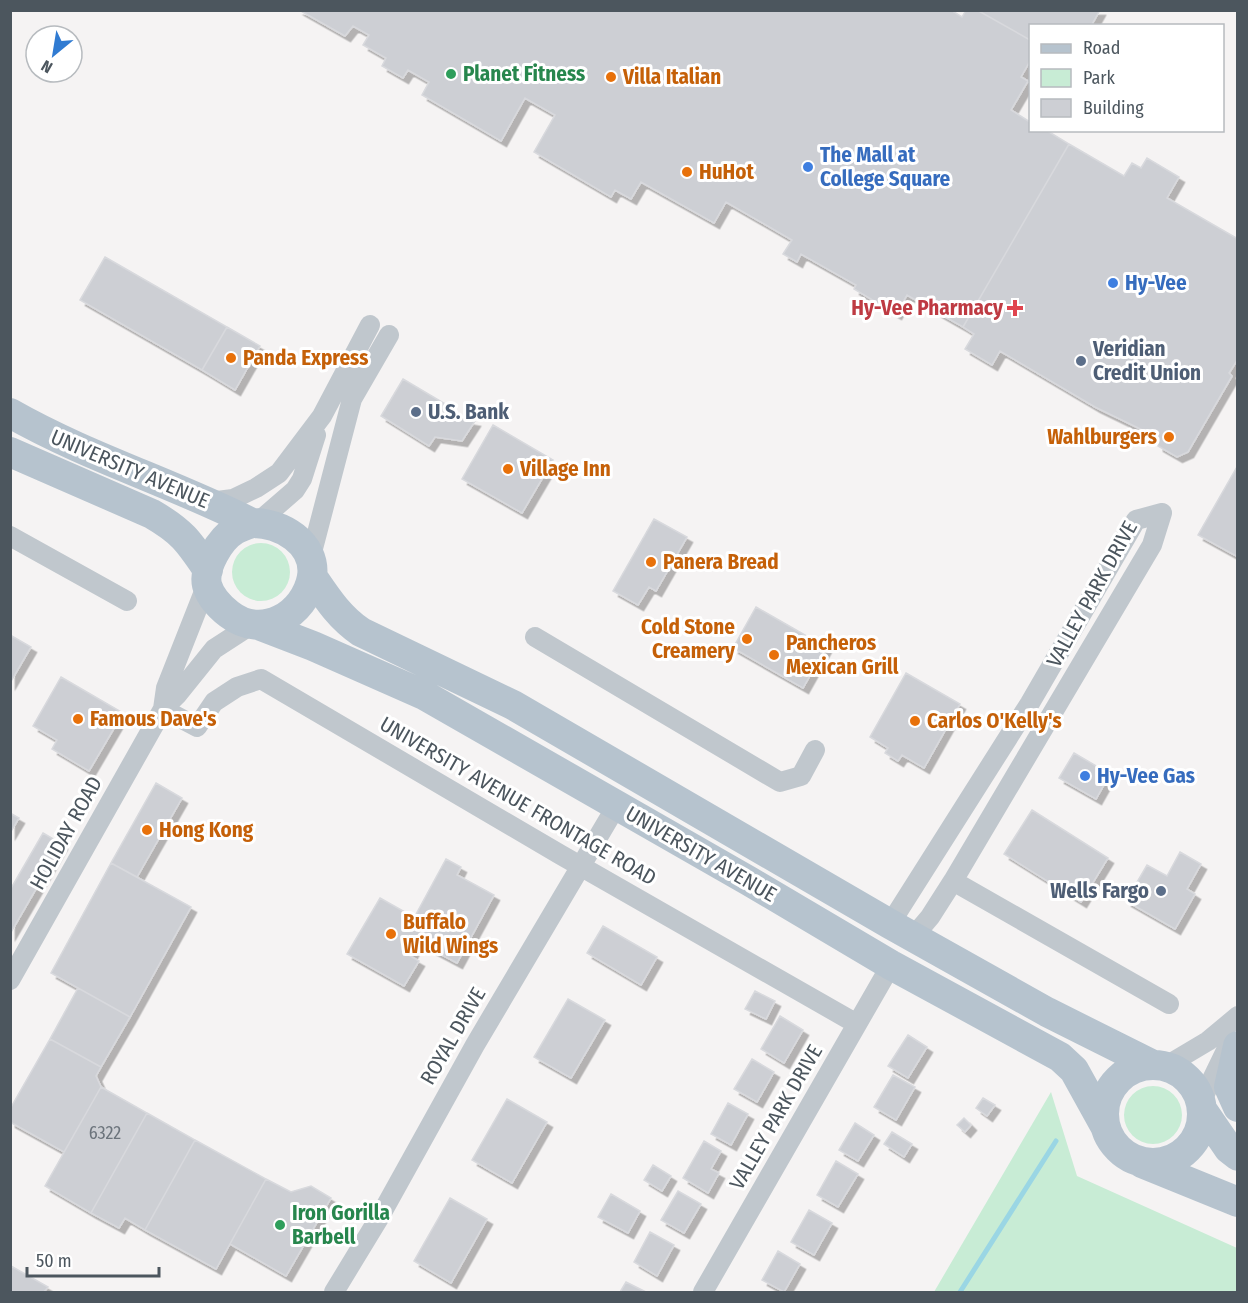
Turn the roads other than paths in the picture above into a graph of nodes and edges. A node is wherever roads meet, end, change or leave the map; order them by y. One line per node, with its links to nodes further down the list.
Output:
1 (370, 325): 4 (street)
2 (389, 335): 9 (street)
3 (10, 413): 6 (main road, UNIVERSITY AVENUE)
4 (322, 416): 6 (street); 7 (street)
5 (10, 452): 10 (main road, UNIVERSITY AVENUE)
6 (209, 501): 7 (main road, UNIVERSITY AVENUE)
7 (254, 523): 9 (main road); 10 (main road)
8 (10, 536): 11 (street)
9 (311, 568): 12 (main road); 17 (main road, UNIVERSITY AVENUE)
10 (208, 577): 12 (main road); 14 (street, HOLIDAY ROAD)
11 (127, 601)
12 (256, 625): 14 (street, HOLIDAY ROAD); 16 (main road, UNIVERSITY AVENUE)
13 (535, 637): 15 (street)
14 (163, 709): 18 (street, UNIVERSITY AVENUE FRONTAGE ROAD); 23 (street, HOLIDAY ROAD)
15 (815, 750)
16 (616, 805): 17 (main road); 18 (street, ROYAL DRIVE); 19 (main road, UNIVERSITY AVENUE)
17 (764, 851): 21 (main road, UNIVERSITY AVENUE)
18 (580, 866): 26 (street, UNIVERSITY AVENUE FRONTAGE ROAD); 36 (street, ROYAL DRIVE)
19 (749, 881): 21 (main road); 22 (main road, UNIVERSITY AVENUE)
20 (953, 881): 21 (street, VALLEY PARK DRIVE); 21 (street, VALLEY PARK DRIVE); 24 (street)
21 (902, 931): 29 (main road, UNIVERSITY AVENUE)
22 (891, 965): 26 (street, VALLEY PARK DRIVE); 32 (main road, UNIVERSITY AVENUE)
23 (10, 980)
24 (1169, 1004)
25 (1238, 1016): 29 (street)
26 (857, 1024): 37 (street, VALLEY PARK DRIVE)
27 (1238, 1025): 30 (street)
28 (1238, 1046): 31 (main road)
29 (1159, 1065): 30 (main road); 32 (main road)
30 (1202, 1106): 33 (main road); 34 (main road)
31 (1238, 1107)
32 (1105, 1126): 34 (main road)
33 (1238, 1156)
34 (1133, 1159): 35 (main road)
35 (1238, 1202)
36 (334, 1293)
37 (703, 1293)

